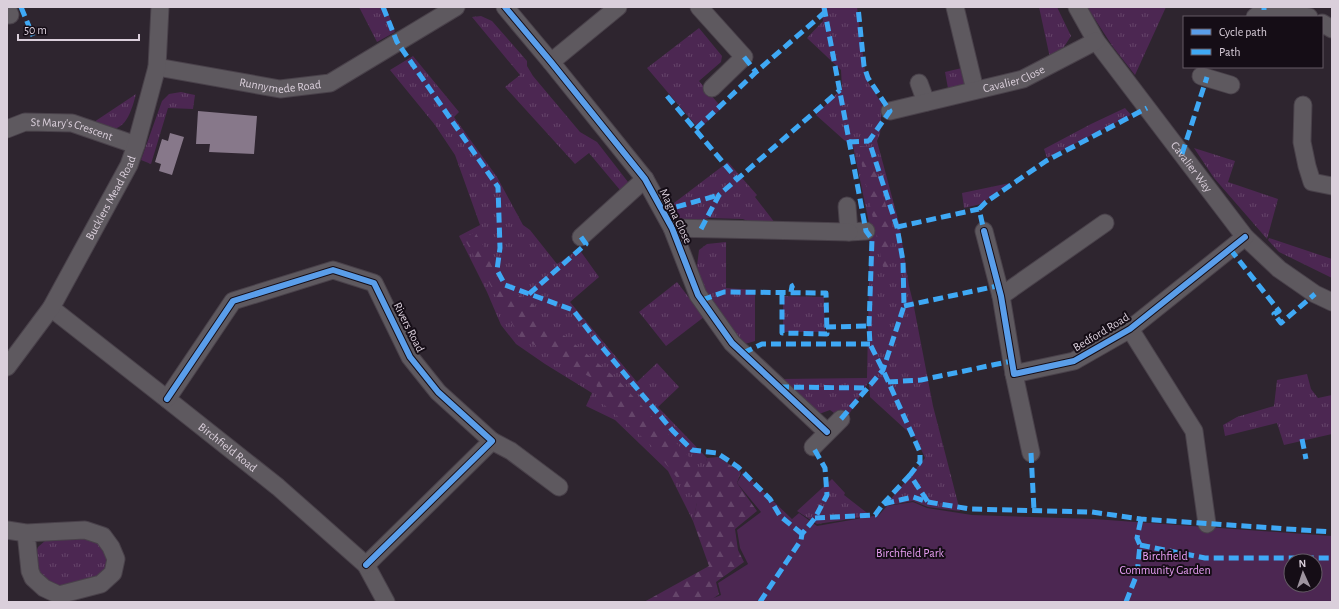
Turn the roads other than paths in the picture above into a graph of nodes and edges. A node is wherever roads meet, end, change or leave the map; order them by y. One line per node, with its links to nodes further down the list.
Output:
1 (7, 7): 9 (street)
2 (160, 7): 16 (street, Bucklers Mead Road)
3 (456, 7): 16 (street, Runnymede Road)
4 (505, 7): 15 (street, Magna Close)
5 (618, 7): 15 (street)
6 (699, 7): 18 (street)
7 (955, 7): 19 (street)
8 (1077, 7): 14 (street, Cavalier Way)
9 (7, 14)
10 (1256, 16): 11 (street)
11 (1303, 16)
12 (1323, 24): 13 (street)
13 (1332, 29)
14 (1096, 41): 19 (street, Cavalier Close); 32 (street, Cavalier Way)
15 (551, 62): 25 (street, Magna Close)
16 (157, 67): 24 (street, Bucklers Mead Road)
17 (919, 83): 20 (street)
18 (712, 88)
19 (976, 90): 20 (street, Cavalier Close)
20 (926, 102): 22 (street, Cavalier Close)
21 (1303, 105): 26 (street)
22 (890, 111)
23 (7, 129): 24 (street, St Mary's Crescent)
24 (136, 145): 35 (street, Bucklers Mead Road)
25 (645, 179): 29 (street, Magna Close); 31 (street)
26 (1332, 186)
27 (847, 206): 29 (street)
28 (1105, 223): 33 (street)
29 (672, 228): 41 (street, Magna Close)
30 (984, 232): 33 (street)
31 (581, 237)
32 (1246, 237): 34 (street, Cavalier Way); 36 (street, Bedford Road)
33 (1000, 296): 38 (street)
34 (1332, 302)
35 (51, 308): 37 (street, Bucklers Mead Road); 39 (street, Birchfield Road)
36 (1130, 329): 38 (street, Bedford Road); 46 (street, Bedford Road)
37 (7, 366)
38 (1014, 374): 44 (street)
39 (167, 399): 42 (street, Rivers Road); 49 (street, Birchfield Road)
40 (841, 419): 41 (street)
41 (827, 432): 43 (street)
42 (492, 441): 45 (street, Rivers Road); 49 (street)
43 (814, 447)
44 (1032, 453)
45 (559, 487)
46 (1207, 524)
47 (7, 530): 48 (street)
48 (26, 533): 48 (street)
49 (366, 565): 50 (street, Birchfield Road)
50 (386, 602)

